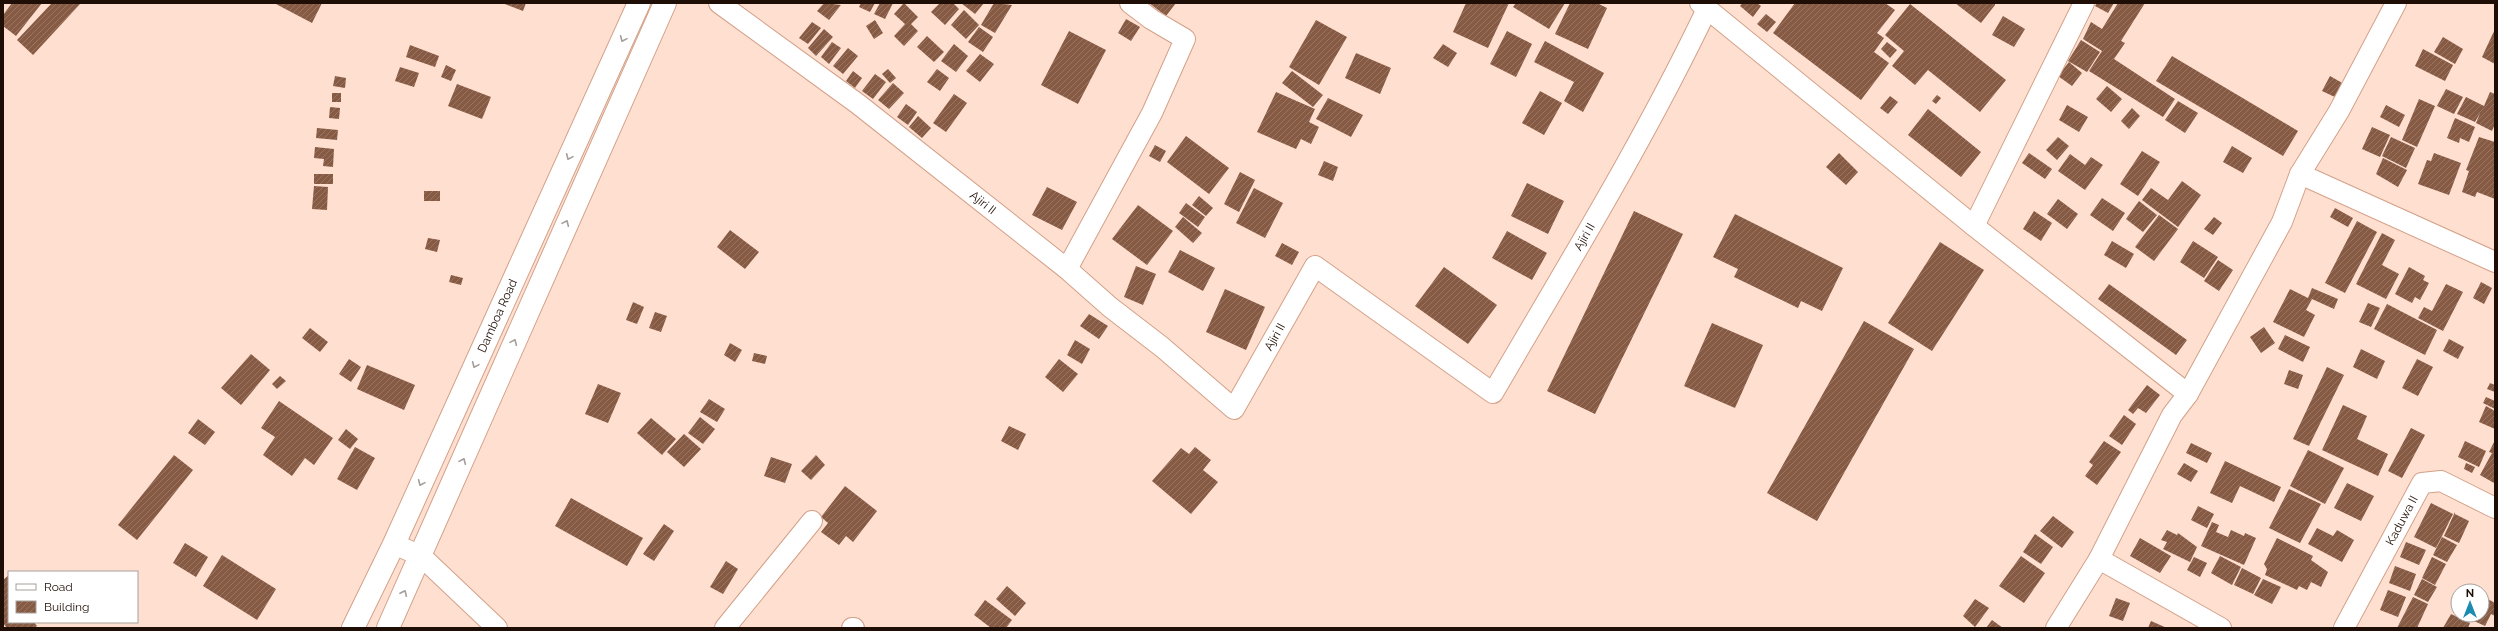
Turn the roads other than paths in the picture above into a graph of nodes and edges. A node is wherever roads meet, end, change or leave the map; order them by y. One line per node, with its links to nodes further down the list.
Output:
1 (639, 3): 15 (main road, Damboa Road, one-way to 15)
2 (665, 3): 16 (main road, one-way to 2)
3 (719, 3): 11 (street, Ajiri II)
4 (1130, 3): 11 (street)
5 (2084, 3): 9 (street)
6 (2396, 3): 8 (street)
7 (1703, 6): 9 (street); 11 (street, Ajiri II)
8 (2300, 174): 10 (street); 12 (street)
9 (1974, 226): 12 (street)
10 (2495, 262)
11 (1067, 269)
12 (2188, 394): 17 (street)
13 (2495, 508): 24 (street, Kaduwa II)
14 (812, 521): 18 (street)
15 (394, 544): 16 (street); 19 (main road, Damboa Road)
16 (421, 556): 20 (main road, one-way to 16); 21 (street)
17 (2099, 559): 22 (street); 23 (street)
18 (728, 627)
19 (353, 628)
20 (388, 628)
21 (497, 628)
22 (2056, 628)
23 (2221, 628)
24 (2344, 628)

